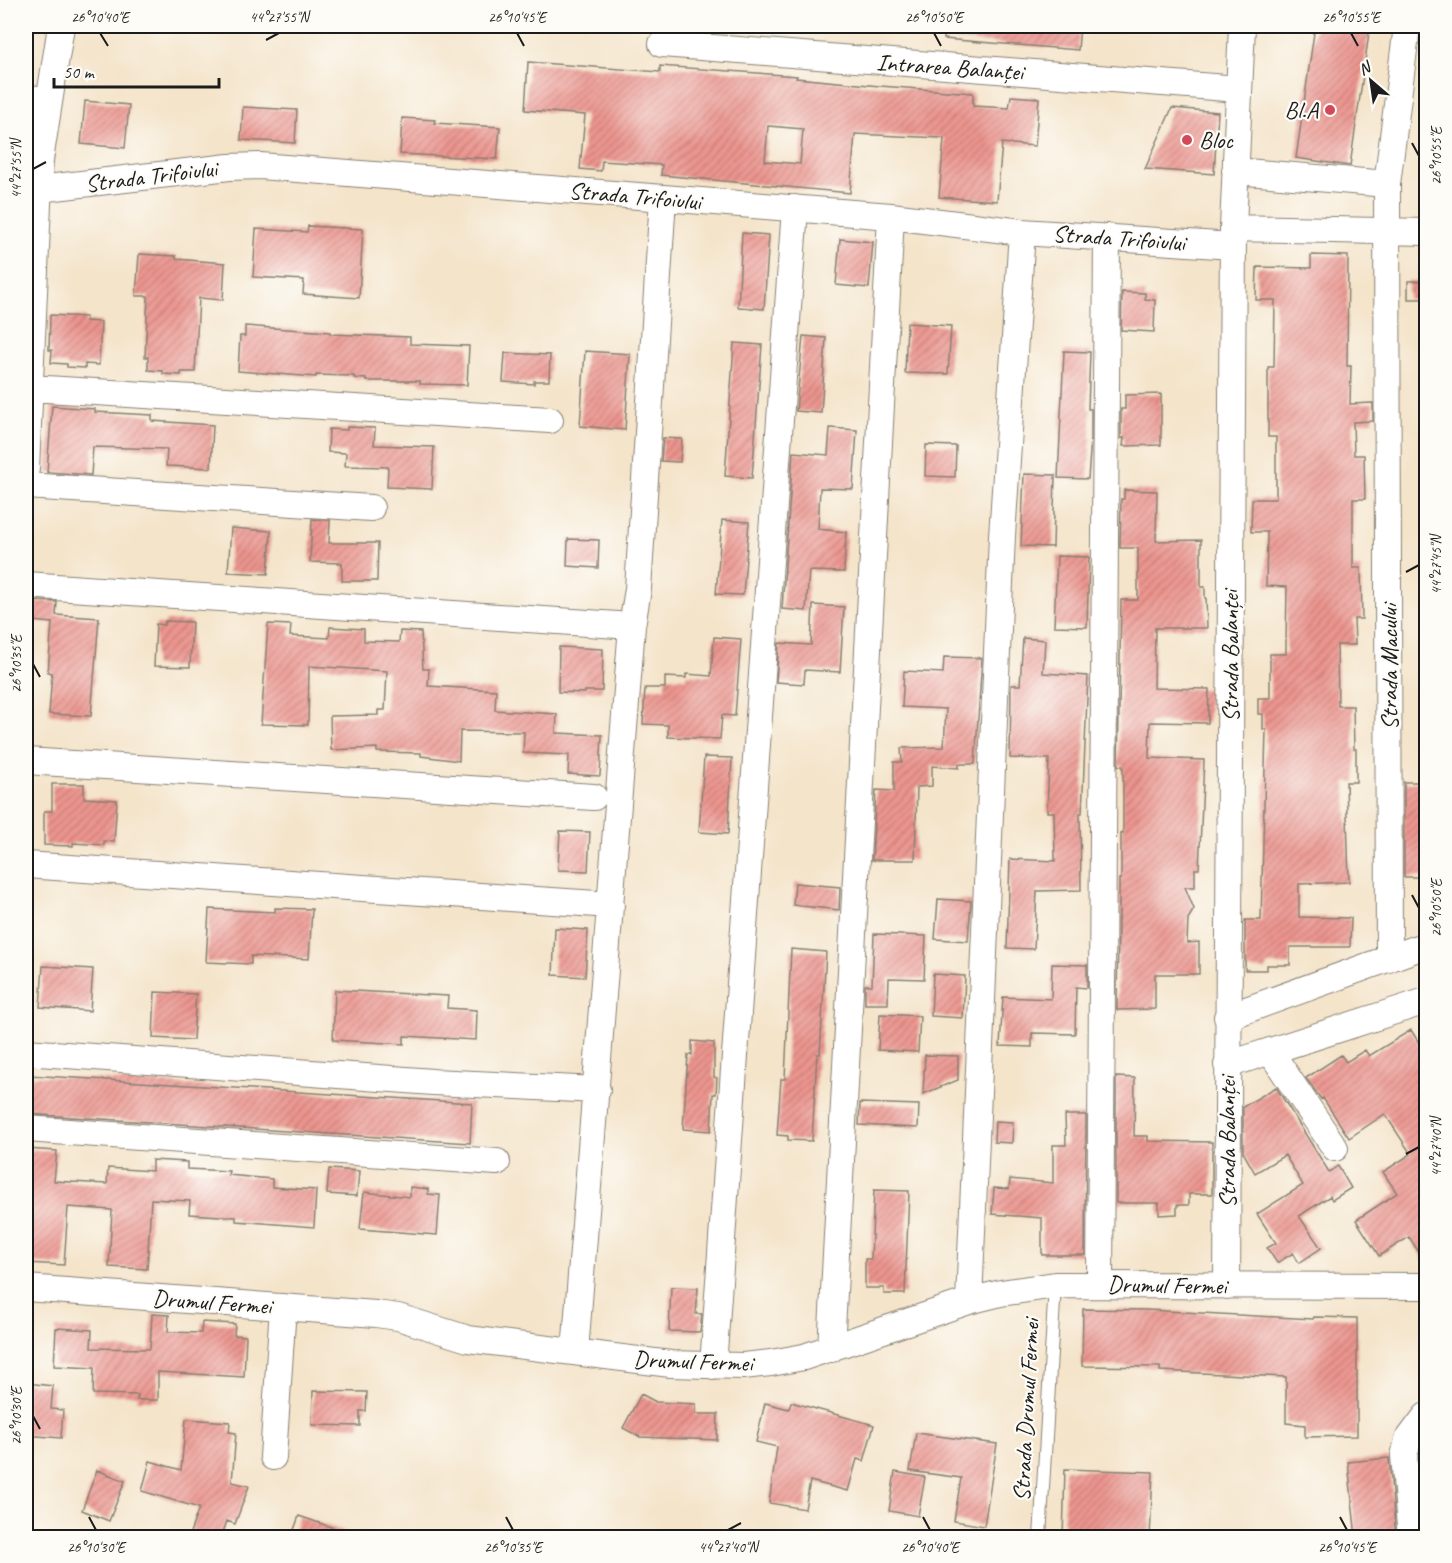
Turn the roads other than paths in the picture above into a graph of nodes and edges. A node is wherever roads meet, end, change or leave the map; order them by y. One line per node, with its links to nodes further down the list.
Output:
1 (61, 26): 6 (street)
2 (1242, 26): 5 (street, Strada Balanței)
3 (1407, 26): 8 (street, Strada Macului)
4 (662, 44): 5 (street, Intrarea Balanței)
5 (1239, 88): 7 (street, Strada Balanței)
6 (37, 99): 9 (street)
7 (1235, 171): 8 (street); 18 (street, Strada Balanței)
8 (1387, 184): 14 (street, Strada Macului)
9 (38, 189): 10 (street, Strada Trifoiului); 13 (street)
10 (663, 198): 11 (street, Strada Trifoiului); 27 (street)
11 (795, 208): 12 (street, Strada Trifoiului); 52 (street)
12 (891, 216): 15 (street, Strada Trifoiului); 50 (street)
13 (31, 222): 19 (street)
14 (1389, 231): 16 (street, Strada Trifoiului); 18 (street, Strada Trifoiului); 33 (street, Strada Macului)
15 (1022, 232): 17 (street, Strada Trifoiului); 48 (street)
16 (1426, 232)
17 (1107, 237): 18 (street, Strada Trifoiului); 44 (street)
18 (1233, 237): 35 (street, Strada Balanței)
19 (29, 319): 20 (street)
20 (30, 388): 21 (street); 22 (street)
21 (550, 420)
22 (26, 461): 23 (street)
23 (26, 469)
24 (26, 486): 25 (street)
25 (371, 508)
26 (26, 585): 27 (street)
27 (632, 626): 31 (street)
28 (26, 761): 29 (street)
29 (594, 797)
30 (26, 865): 31 (street)
31 (611, 905): 39 (street)
32 (1426, 945): 33 (street)
33 (1389, 959): 35 (street)
34 (1426, 1001): 36 (street)
35 (1227, 1017): 38 (street, Strada Balanței)
36 (1270, 1051): 38 (street); 41 (street)
37 (26, 1053): 39 (street)
38 (1227, 1065): 45 (street, Strada Balanței)
39 (597, 1090): 51 (street)
40 (26, 1129): 42 (street)
41 (1335, 1148)
42 (497, 1162)
43 (1055, 1284): 44 (street, Drumul Fermei); 48 (street, Drumul Fermei); 56 (lane, Strada Drumul Fermei)
44 (1101, 1284): 45 (street, Drumul Fermei)
45 (1227, 1286): 46 (street, Drumul Fermei)
46 (1426, 1286)
47 (26, 1288): 49 (street, Drumul Fermei)
48 (969, 1301): 50 (street, Drumul Fermei)
49 (283, 1307): 51 (street, Drumul Fermei); 55 (street)
50 (831, 1349): 52 (street, Drumul Fermei)
51 (575, 1352): 52 (street, Drumul Fermei)
52 (713, 1366)
53 (1426, 1416): 54 (street)
54 (1415, 1455): 57 (street)
55 (273, 1457)
56 (1040, 1538)
57 (1411, 1538)

